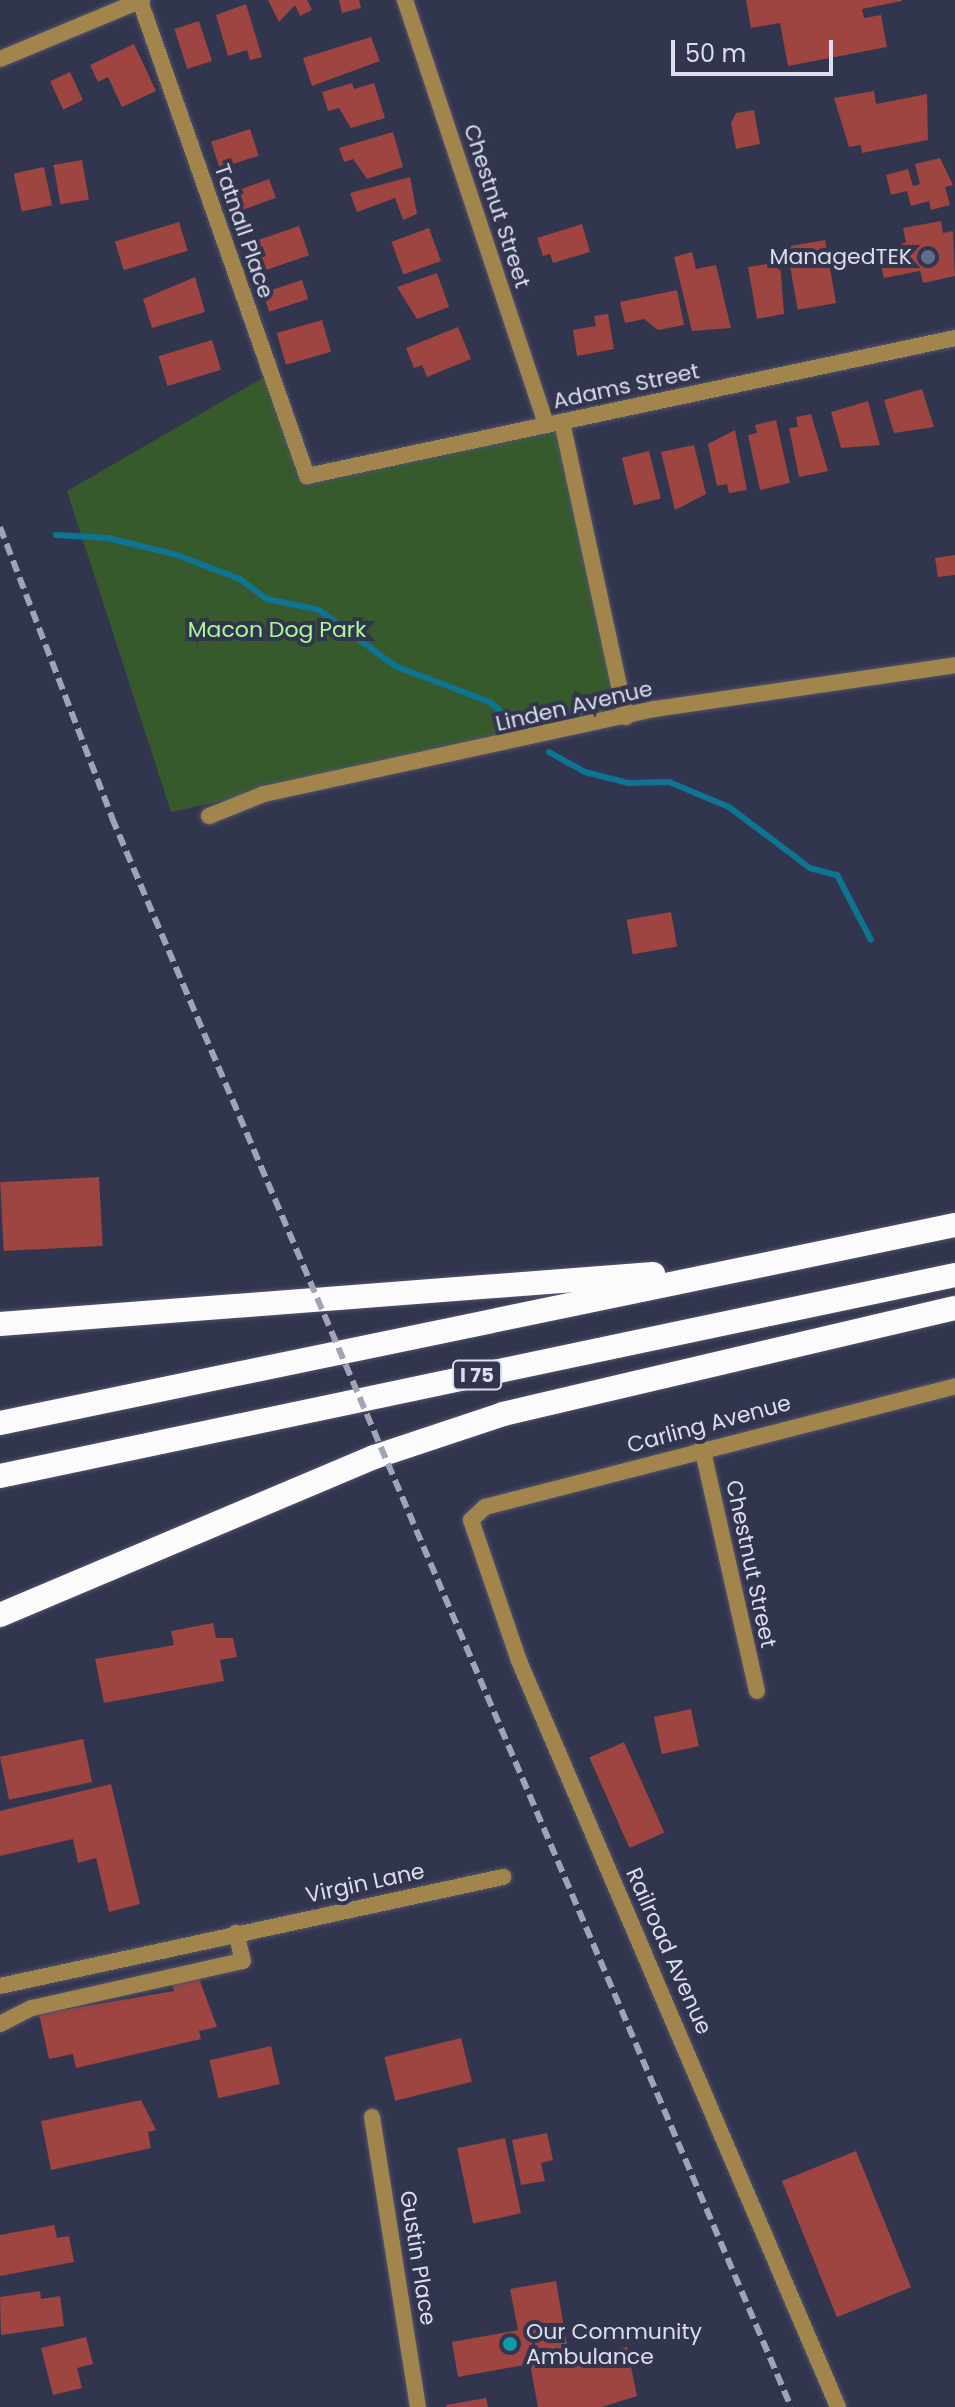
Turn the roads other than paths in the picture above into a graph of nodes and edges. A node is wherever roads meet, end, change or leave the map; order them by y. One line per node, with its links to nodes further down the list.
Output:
1 (141, 0): 3 (street); 6 (street, Tatnall Place)
2 (405, 0): 5 (street, Chestnut Street)
3 (0, 59)
4 (955, 338): 5 (street, Adams Street)
5 (554, 423): 6 (street, Adams Street); 8 (street, Chestnut Street)
6 (307, 476)
7 (955, 665): 8 (street, Linden Avenue)
8 (626, 717): 9 (street, Linden Avenue)
9 (209, 816)
10 (955, 1225): 11 (highway, I 75)
11 (720, 1271): 15 (highway); 18 (highway, I 75)
12 (955, 1275): 20 (highway, I 75)
13 (955, 1308): 22 (highway)
14 (0, 1312): 15 (highway)
15 (98, 1312): 16 (highway)
16 (0, 1324)
17 (955, 1386): 19 (street, Carling Avenue)
18 (0, 1423)
19 (702, 1447): 21 (street, Carling Avenue); 23 (street, Chestnut Street)
20 (0, 1476)
21 (476, 1511): 30 (street, Railroad Avenue)
22 (0, 1615)
23 (757, 1691)
24 (503, 1877): 25 (street, Virgin Lane)
25 (236, 1933): 26 (street, Virgin Lane); 27 (street)
26 (0, 1986)
27 (0, 2024)
28 (372, 2117): 29 (street, Gustin Place)
29 (418, 2407)
30 (838, 2407)

